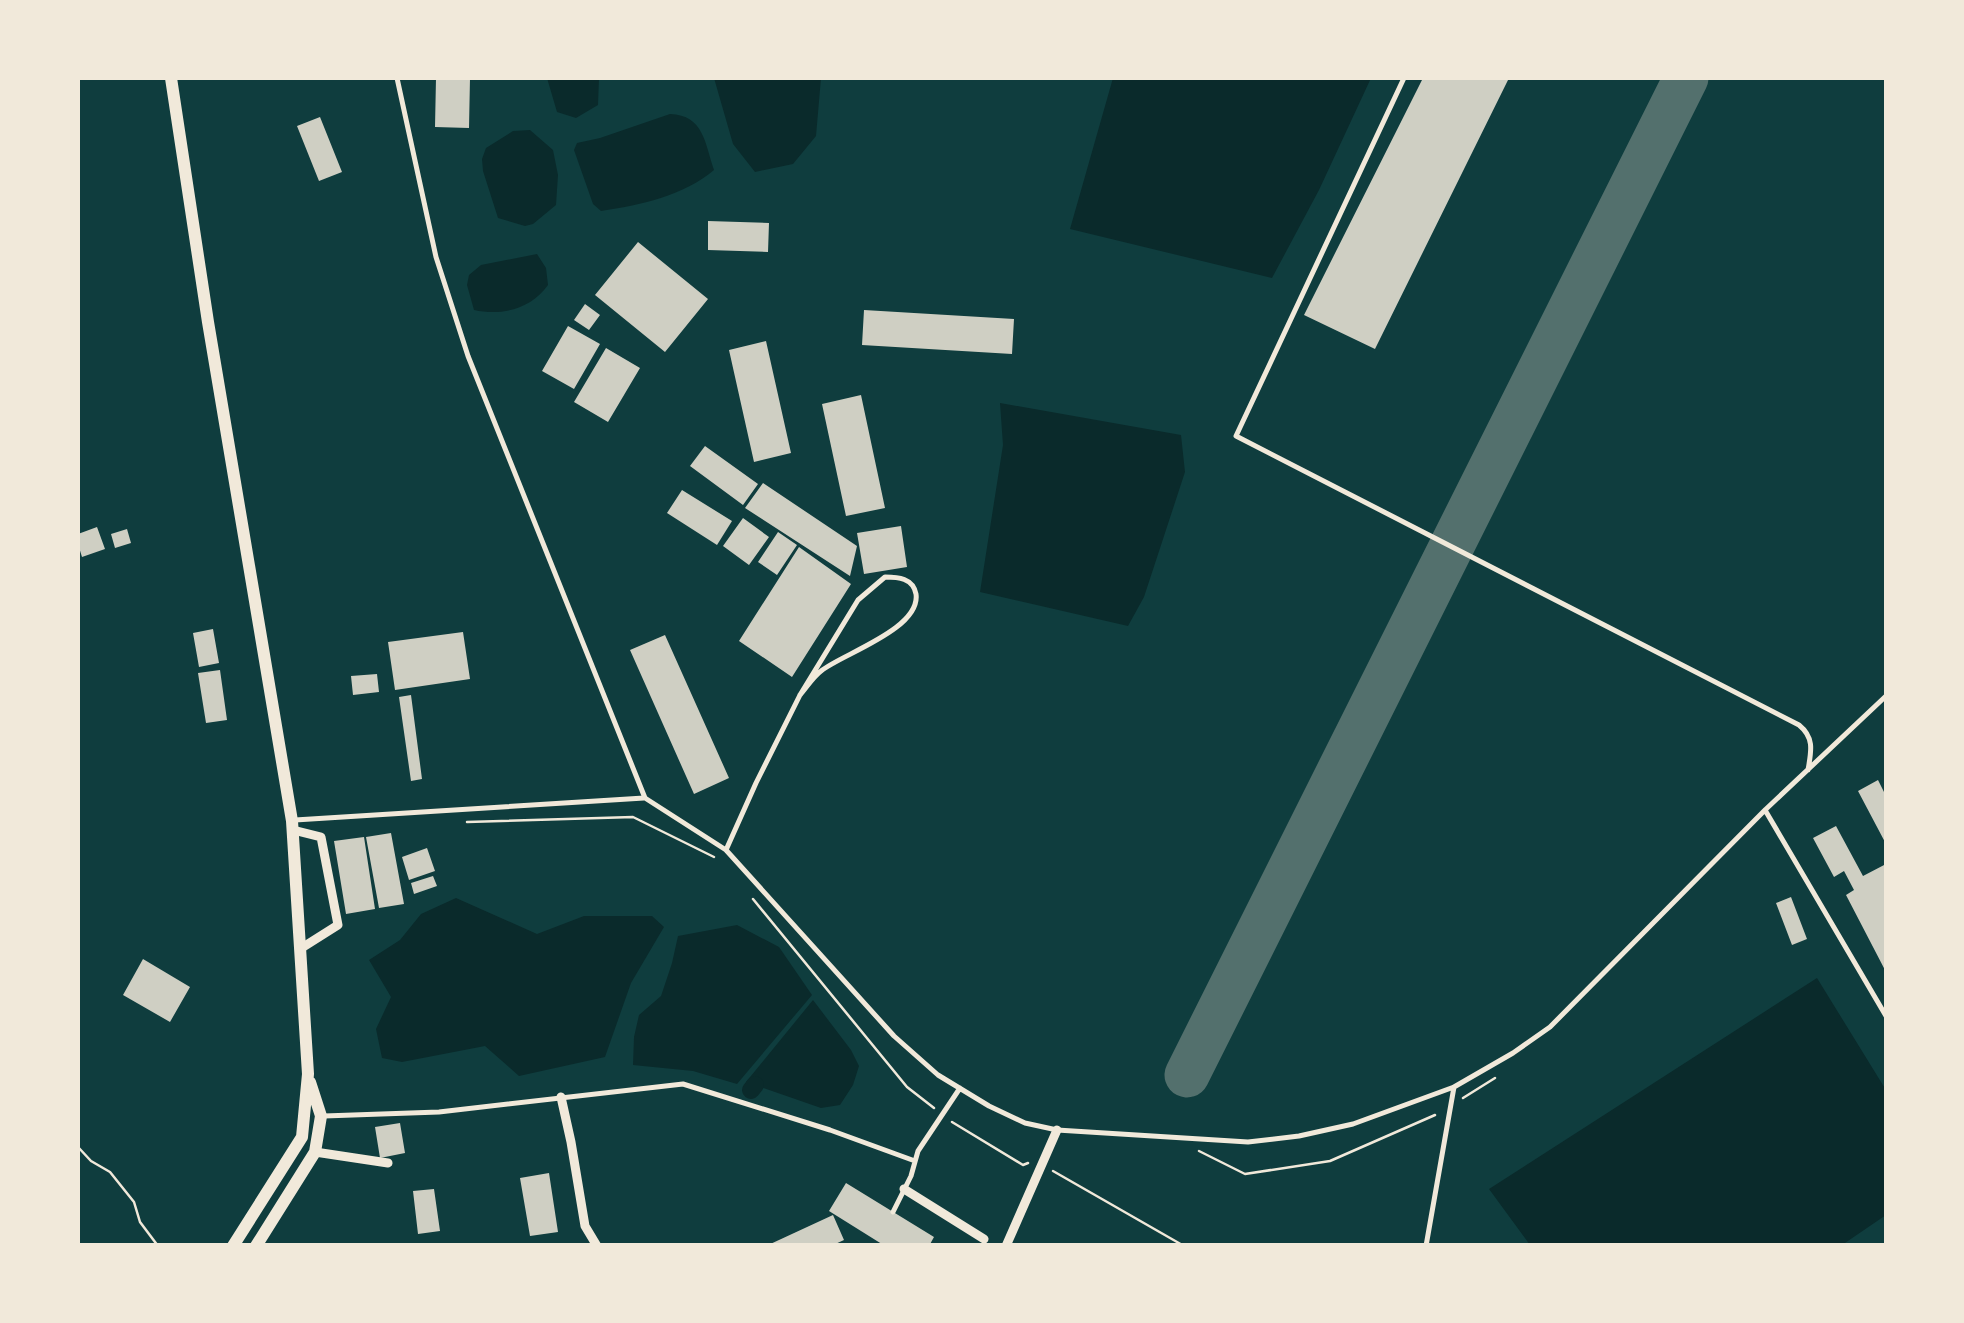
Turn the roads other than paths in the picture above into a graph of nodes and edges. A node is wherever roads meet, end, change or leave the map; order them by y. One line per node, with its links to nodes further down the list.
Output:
1 (171, 78): 9 (main road)
2 (397, 78): 7 (lane)
3 (1404, 78): 6 (lane)
4 (800, 695): 4 (lane); 10 (lane)
5 (1886, 696): 6 (lane)
6 (1808, 770): 8 (lane)
7 (645, 798): 9 (lane); 10 (lane)
8 (1765, 810): 12 (lane); 14 (lane)
9 (293, 825): 11 (main road); 11 (street)
10 (726, 850): 15 (lane)
11 (300, 948): 13 (main road)
12 (1886, 1016)
13 (308, 1074): 17 (main road); 25 (main road)
14 (1454, 1087): 18 (lane); 29 (lane)
15 (960, 1088): 18 (lane); 20 (lane)
16 (561, 1098): 17 (lane); 20 (lane); 27 (street)
17 (320, 1116): 19 (main road)
18 (1057, 1130): 28 (street)
19 (315, 1152): 21 (street); 26 (main road)
20 (915, 1161): 22 (lane)
21 (388, 1163)
22 (904, 1190): 23 (lane); 24 (street)
23 (893, 1212)
24 (984, 1239)
25 (233, 1246)
26 (256, 1246)
27 (598, 1246)
28 (1006, 1246)
29 (1426, 1246)

